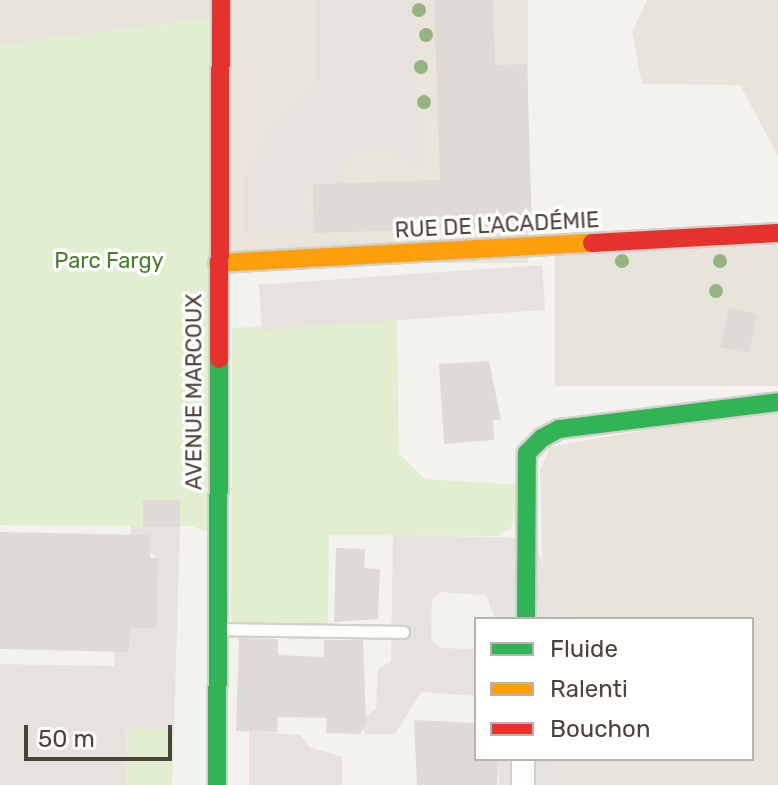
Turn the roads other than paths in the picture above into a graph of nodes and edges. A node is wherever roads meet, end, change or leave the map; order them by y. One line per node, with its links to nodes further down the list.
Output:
1 (221, 0): 3 (street, AVENUE MARCOUX)
2 (778, 233): 3 (street, RUE DE L'ACADÉMIE)
3 (218, 263): 6 (street, AVENUE MARCOUX)
4 (778, 402): 5 (street)
5 (526, 617)
6 (217, 629): 7 (lane); 9 (street, AVENUE MARCOUX)
7 (403, 632)
8 (523, 761): 10 (street)
9 (217, 785)
10 (523, 785)

